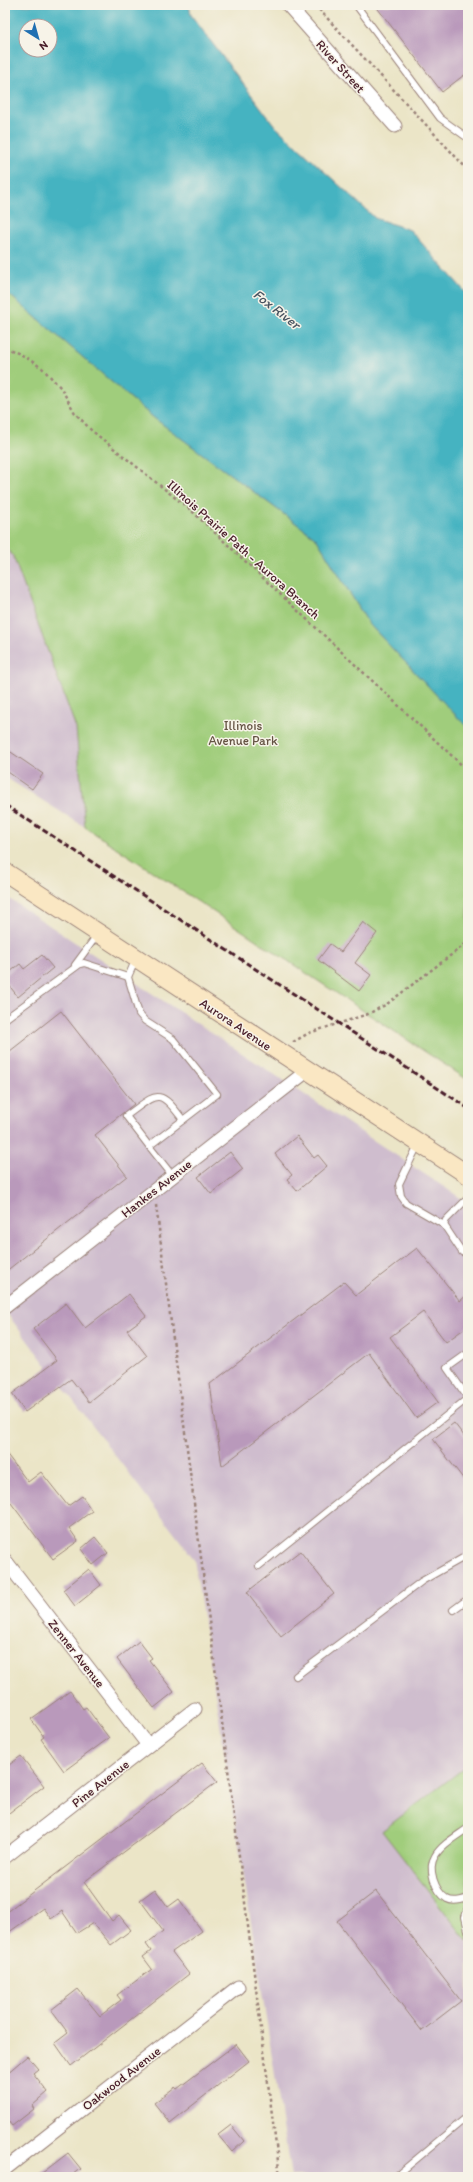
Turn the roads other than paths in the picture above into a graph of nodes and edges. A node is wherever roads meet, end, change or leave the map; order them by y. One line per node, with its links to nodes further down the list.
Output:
1 (288, 5): 3 (street, River Street)
2 (356, 5): 4 (lane)
3 (395, 126)
4 (468, 134)
5 (5, 872): 6 (main road, Aurora Avenue)
6 (99, 933): 7 (main road, Aurora Avenue); 8 (lane)
7 (137, 957): 9 (lane); 11 (main road, Aurora Avenue)
8 (74, 966): 9 (lane); 10 (lane)
9 (128, 977): 12 (lane)
10 (5, 1019)
11 (307, 1071): 13 (main road, Aurora Avenue); 15 (street, Hankes Avenue)
12 (183, 1120): 14 (lane); 14 (lane)
13 (419, 1143): 16 (main road, Aurora Avenue); 18 (lane)
14 (149, 1146): 15 (lane)
15 (172, 1175): 20 (street, Hankes Avenue)
16 (468, 1175)
17 (468, 1198): 18 (lane)
18 (444, 1225): 19 (lane)
19 (468, 1254)
20 (5, 1307)
21 (468, 1353): 22 (lane)
22 (468, 1398): 25 (lane)
23 (468, 1554): 28 (lane)
24 (5, 1560): 30 (street, Zenner Avenue)
25 (259, 1566)
26 (468, 1599): 27 (lane)
27 (453, 1610)
28 (296, 1676)
29 (195, 1709): 30 (street, Pine Avenue)
30 (148, 1745): 32 (street, Pine Avenue)
31 (468, 1828): 33 (lane)
32 (5, 1857)
33 (468, 1898)
34 (468, 1907): 35 (lane)
35 (468, 1930)
36 (238, 1987): 38 (street, Oakwood Avenue)
37 (468, 2116): 39 (lane)
38 (5, 2169)
39 (395, 2177)

